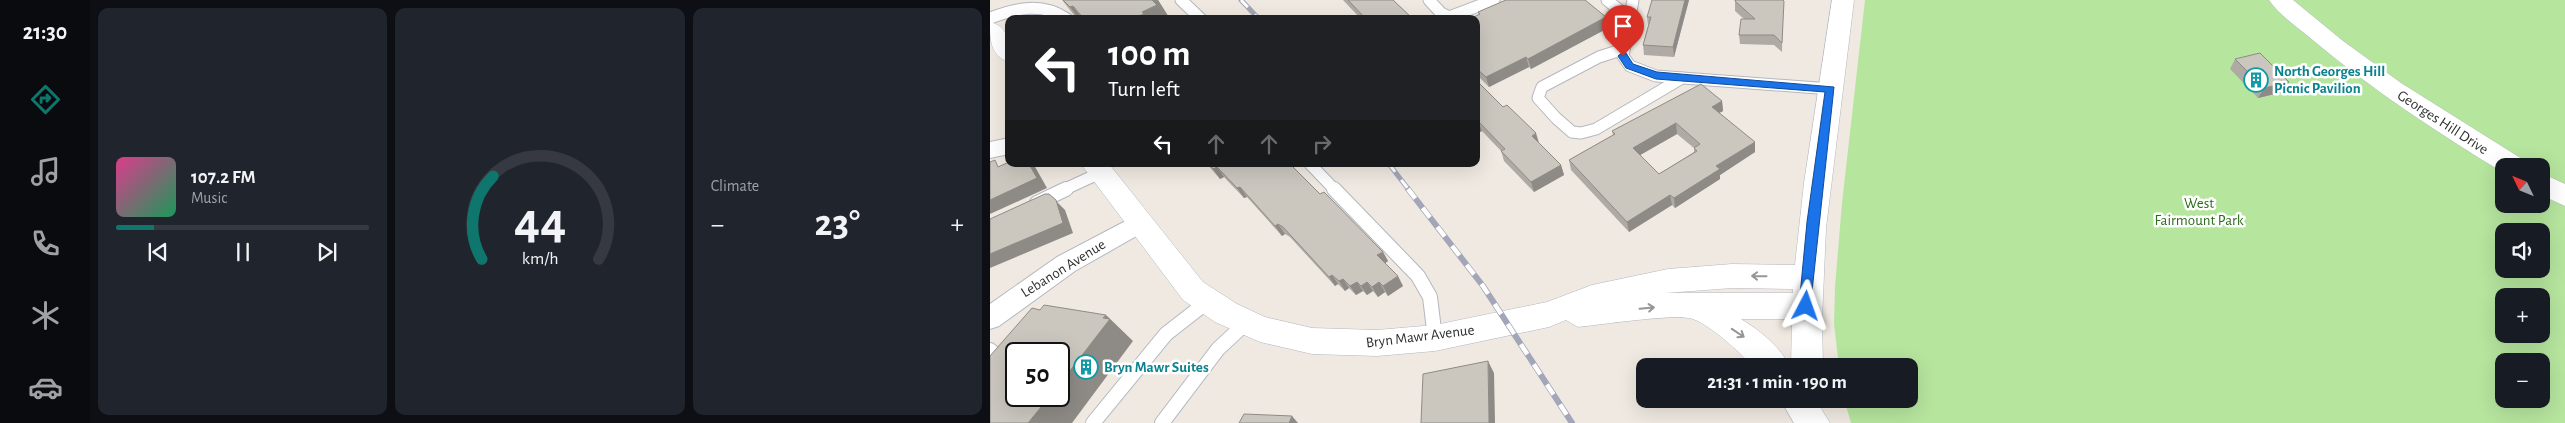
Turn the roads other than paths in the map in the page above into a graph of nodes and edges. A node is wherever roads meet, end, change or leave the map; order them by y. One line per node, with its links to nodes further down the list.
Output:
1 (1182, 0): 10 (lane)
2 (1429, 0): 11 (lane)
3 (1494, 0): 12 (lane)
4 (1607, 0): 14 (lane)
5 (1633, 0): 14 (lane)
6 (1843, 0): 15 (street)
7 (1849, 0): 15 (street)
8 (2280, 0): 23 (street, Georges Hill Drive)
9 (1063, 15): 13 (lane)
10 (1197, 15)
11 (1446, 15)
12 (1452, 15)
13 (990, 18)
14 (1630, 19): 18 (lane)
15 (1840, 26): 20 (street)
16 (990, 29): 17 (street)
17 (1005, 49)
18 (1624, 49): 19 (lane); 19 (lane)
19 (1682, 78): 20 (lane)
20 (1831, 89): 30 (street)
21 (1005, 147): 22 (street)
22 (990, 150)
23 (2500, 158)
24 (1313, 167): 36 (lane)
25 (1097, 168): 28 (lane); 29 (street, Bryn Mawr Avenue)
26 (2550, 188): 27 (street)
27 (2565, 196)
28 (1028, 207)
29 (1139, 223): 31 (street, Bryn Mawr Avenue); 33 (street, Lebanon Avenue)
30 (1807, 292): 32 (street, Bryn Mawr Avenue); 34 (street, Bryn Mawr Avenue, one-way to 34); 39 (street)
31 (1207, 302): 35 (street, Bryn Mawr Avenue); 43 (lane)
32 (1697, 306): 34 (street, Bryn Mawr Avenue, one-way to 32); 38 (street, one-way to 38)
33 (994, 311)
34 (1549, 314): 36 (street, Bryn Mawr Avenue)
35 (1246, 323): 36 (street, Bryn Mawr Avenue); 44 (lane)
36 (1435, 338)
37 (990, 350): 40 (lane)
38 (1765, 358)
39 (1807, 358)
40 (990, 386)
41 (1803, 408): 45 (street)
42 (1813, 408): 45 (street)
43 (1093, 423)
44 (1162, 423)
45 (1814, 423)

